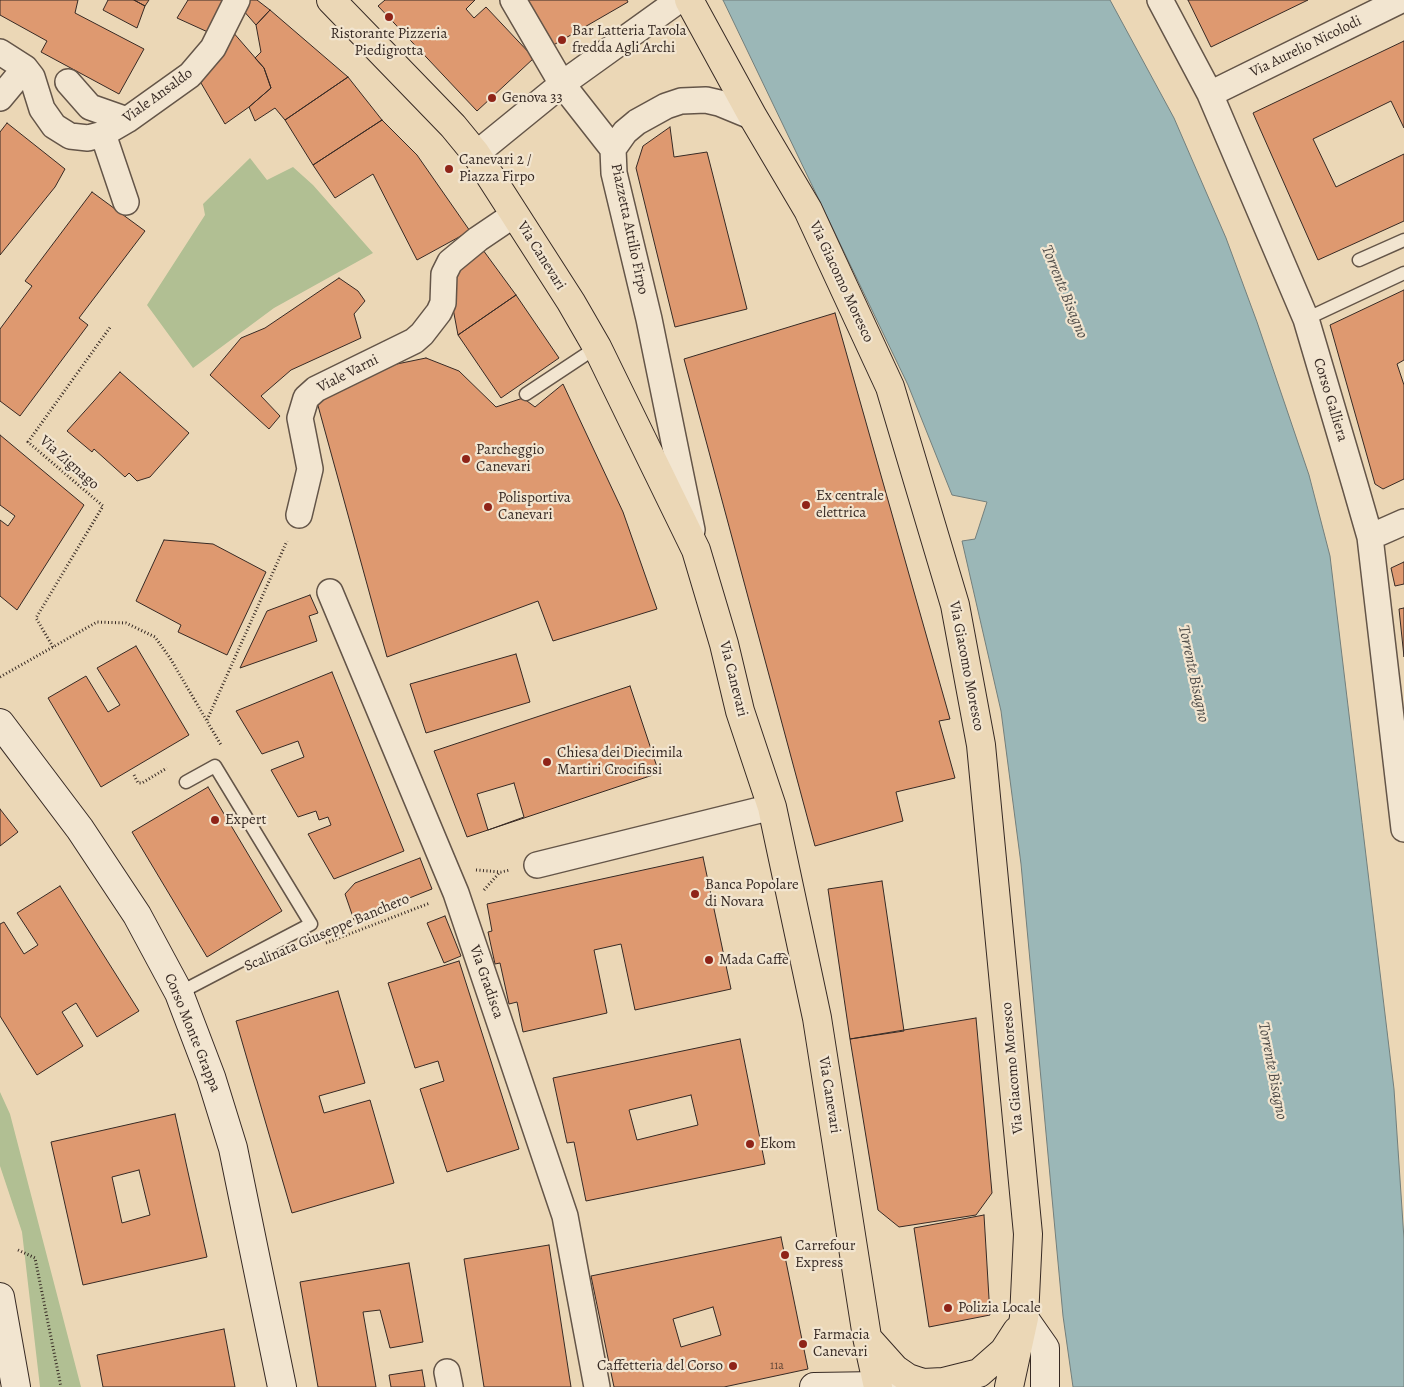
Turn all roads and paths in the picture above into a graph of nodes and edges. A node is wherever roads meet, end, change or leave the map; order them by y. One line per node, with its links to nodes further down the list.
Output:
1 (237, 0): 15 (street, Viale Ansaldo)
2 (331, 0): 18 (main road, Via Canevari)
3 (513, 0): 11 (street)
4 (679, 0): 11 (street)
5 (689, 0): 14 (main road, Via Giacomo Moresco)
6 (1160, 0): 12 (street, Corso Galliera)
7 (1401, 0): 12 (street, Via Aurelio Nicolodi)
8 (0, 52): 9 (street)
9 (25, 68): 13 (street); 16 (street, Viale Ansaldo)
10 (68, 82): 15 (street)
11 (562, 84): 17 (street); 18 (street)
12 (1210, 94): 25 (street, Corso Galliera)
13 (0, 98)
14 (753, 117): 17 (street, Piazzetta Attilio Firpo); 50 (main road, Via Giacomo Moresco)
15 (127, 120): 16 (street, Viale Ansaldo)
16 (103, 134): 19 (street)
17 (613, 150): 24 (street, Piazzetta Attilio Firpo)
18 (476, 154): 20 (main road, Via Canevari)
19 (126, 202)
20 (515, 214): 27 (main road, Via Canevari); 29 (street, Viale Varni)
21 (1404, 240): 22 (lane)
22 (1359, 260)
23 (1404, 273): 25 (lane)
24 (649, 319): 32 (street, Via Canevari)
25 (1306, 319): 31 (street, Corso Galliera)
26 (111, 326): 35 (path, Via Zignago)
27 (597, 347): 28 (lane); 32 (main road, Via Canevari)
28 (526, 394)
29 (298, 515): 37 (path)
30 (1404, 522): 31 (street)
31 (1370, 537): 39 (street, Corso Galliera)
32 (696, 550): 41 (main road, Via Canevari)
33 (330, 592): 44 (street, Via Gradisca)
34 (97, 622): 35 (path)
35 (53, 648): 36 (path)
36 (0, 677)
37 (207, 721)
38 (0, 723): 47 (street, Corso Monte Grappa)
39 (1399, 741): 42 (street, Corso Galliera)
40 (186, 782): 47 (lane)
41 (772, 807): 43 (street); 51 (main road, Via Canevari)
42 (1404, 829)
43 (537, 865): 44 (path)
44 (446, 868): 45 (street, Via Gradisca)
45 (456, 893): 46 (path, Scalinata Giuseppe Banchero); 56 (street, Via Gradisca)
46 (320, 946)
47 (179, 993): 55 (street, Corso Monte Grappa)
48 (18, 1250): 54 (path)
49 (0, 1297): 53 (street)
50 (1024, 1318): 52 (main road); 59 (main road, Via Giacomo Moresco); 60 (street)
51 (867, 1337): 52 (main road); 58 (main road, Via Canevari)
52 (908, 1378): 58 (street)
53 (16, 1387)
54 (61, 1387)
55 (282, 1387)
56 (597, 1387)
57 (814, 1387): 58 (street)
58 (879, 1387)
59 (1009, 1387)
60 (1045, 1387)

